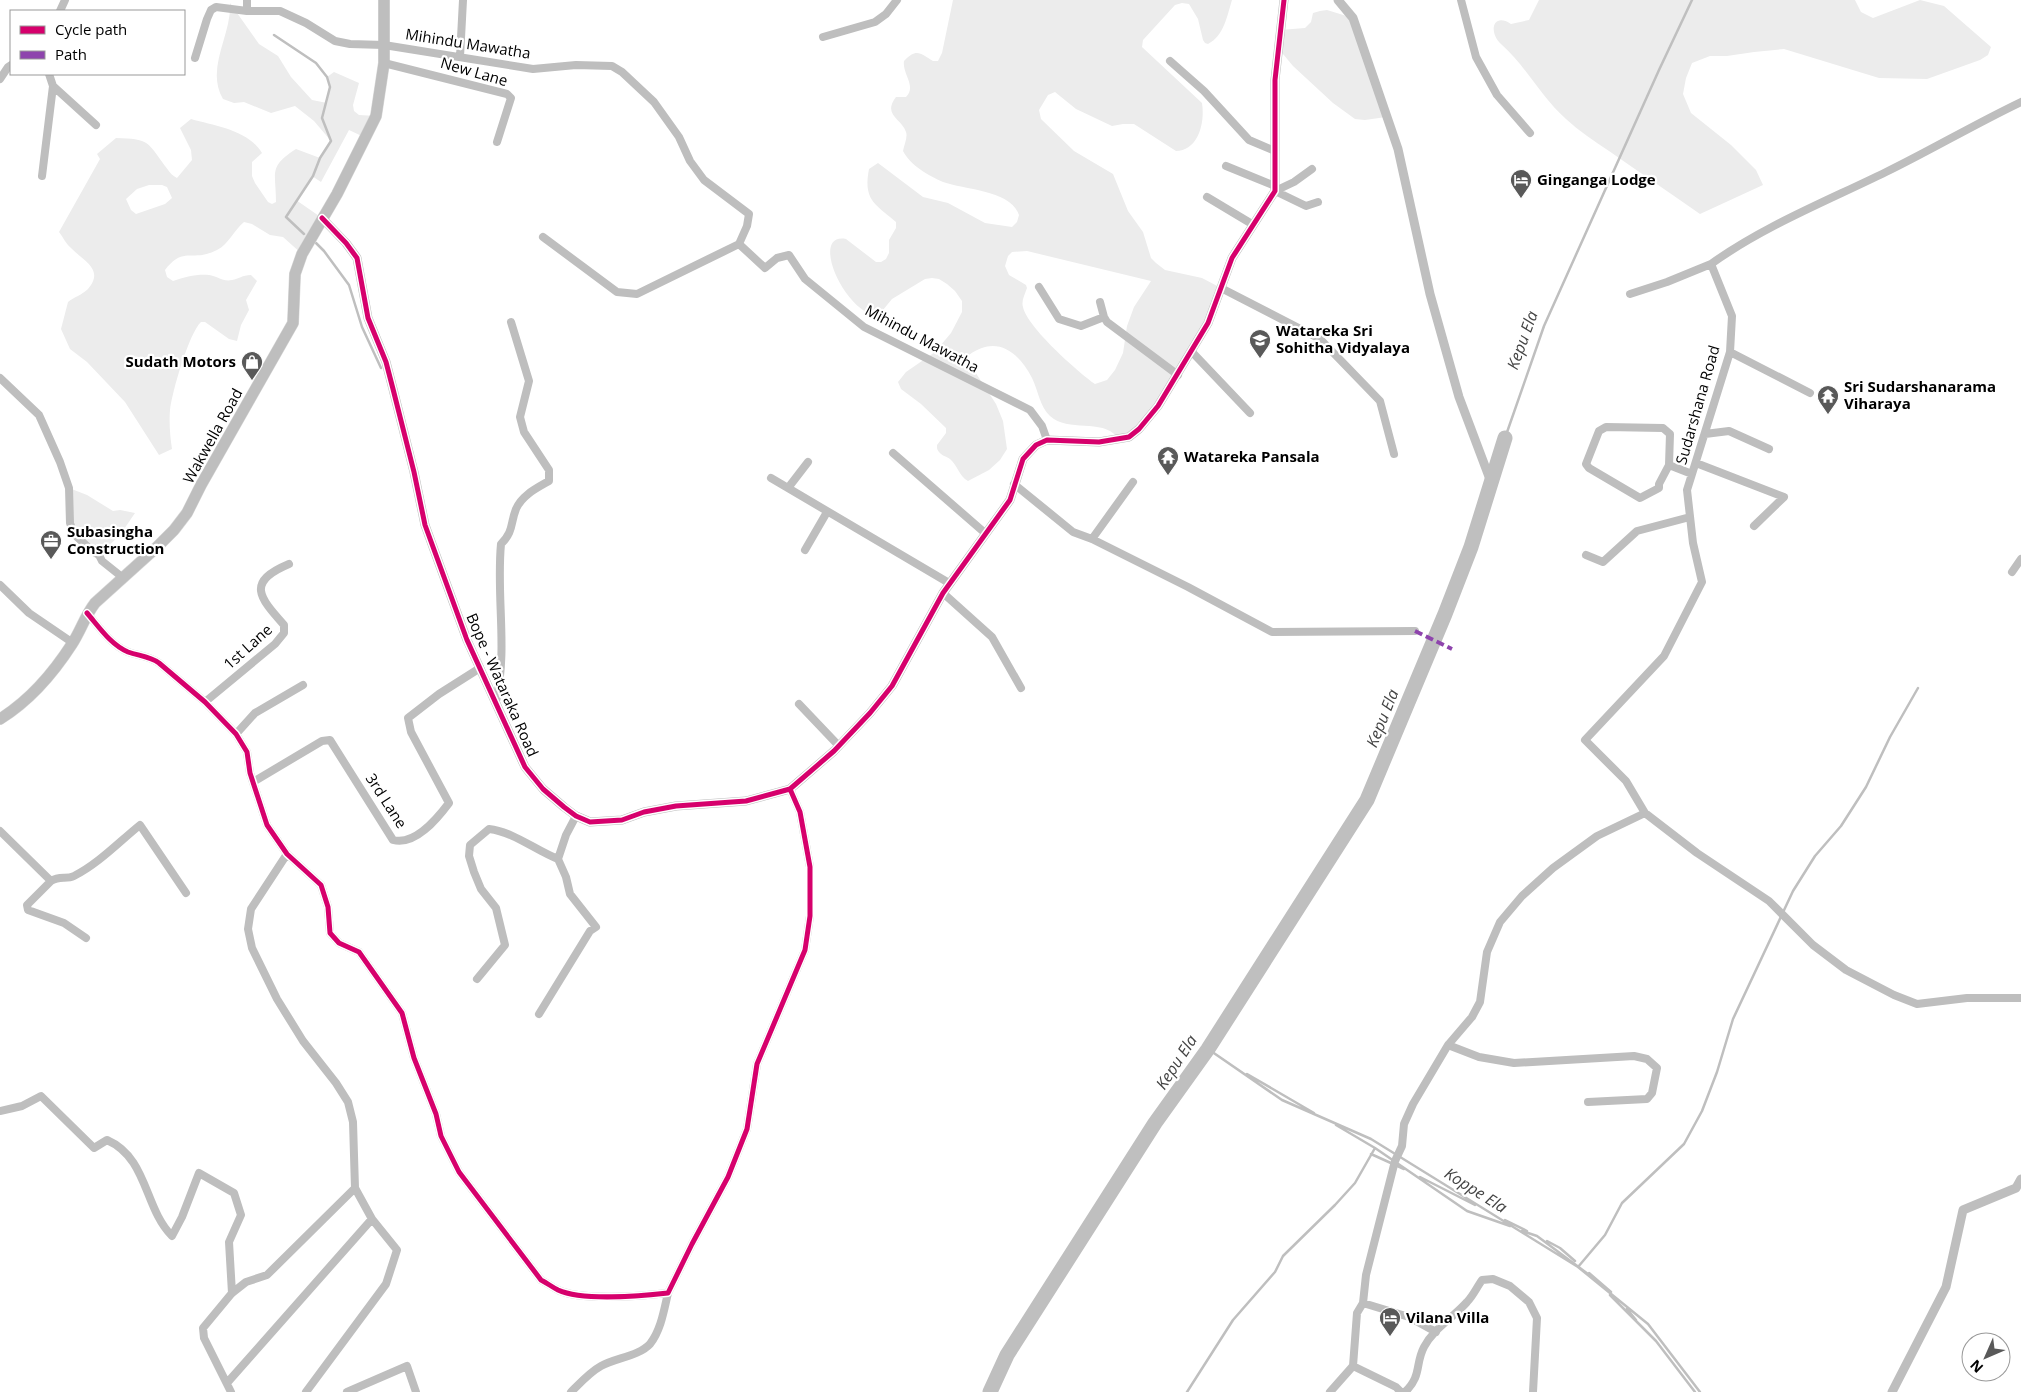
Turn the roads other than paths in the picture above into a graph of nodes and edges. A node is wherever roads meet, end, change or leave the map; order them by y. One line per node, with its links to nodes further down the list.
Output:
1 (247, 0): 7 (street)
2 (384, 0): 9 (main road, Wakwella Road)
3 (463, 0): 10 (street)
4 (896, 0): 8 (street)
5 (1284, 0): 22 (street)
6 (1461, 0): 20 (street)
7 (247, 10): 9 (street, Mihindu Mawatha); 11 (street, Mihindu Mawatha)
8 (823, 37)
9 (384, 45): 10 (street, Mihindu Mawatha); 13 (main road, Wakwella Road)
10 (460, 57): 32 (street, Mihindu Mawatha)
11 (195, 58)
12 (1170, 61): 22 (street)
13 (384, 63): 21 (street, New Lane); 29 (main road, Wakwella Road)
14 (10, 66): 16 (street)
15 (49, 75): 17 (street)
16 (0, 79)
17 (53, 86): 19 (street); 25 (street)
18 (2021, 102): 33 (street)
19 (96, 125)
20 (1530, 133)
21 (496, 142)
22 (1276, 151): 26 (street)
23 (1226, 166): 26 (street)
24 (1312, 170): 26 (street)
25 (42, 176)
26 (1275, 188): 28 (street); 30 (street)
27 (1207, 197): 30 (street)
28 (1318, 202)
29 (322, 218): 69 (main road, Wakwella Road); 76 (street, Bope - Wataraka Road)
30 (1252, 224): 35 (street)
31 (543, 236): 32 (street)
32 (739, 244): 47 (street, Mihindu Mawatha)
33 (1711, 264): 36 (street); 41 (street, Sudarshana Road)
34 (1039, 287): 38 (street)
35 (1221, 288): 40 (street); 50 (street)
36 (1630, 294)
37 (1100, 302): 38 (street)
38 (1104, 317): 42 (street)
39 (511, 322): 79 (street)
40 (1192, 352): 42 (street); 45 (street)
41 (1730, 352): 44 (street); 46 (street, Sudarshana Road)
42 (1178, 375): 47 (street)
43 (0, 378): 69 (street)
44 (1810, 393)
45 (1250, 412)
46 (1705, 434): 48 (street); 52 (street, Sudarshana Road)
47 (1047, 440): 57 (street, Bope - Wataraka Road)
48 (1769, 449)
49 (893, 453): 62 (street)
50 (1394, 454)
51 (808, 462): 58 (street)
52 (1696, 463): 54 (street, Sudarshana Road); 61 (street)
53 (1669, 465): 53 (street); 54 (street)
54 (1692, 474): 60 (street, Sudarshana Road)
55 (772, 478): 58 (street)
56 (1133, 482): 63 (street)
57 (1014, 484): 62 (street, Bope - Wataraka Road); 63 (street)
58 (788, 488): 59 (street)
59 (827, 512): 64 (street); 70 (street)
60 (1690, 517): 65 (street); 87 (street, Sudarshana Road)
61 (1754, 526)
62 (985, 534): 70 (street, Bope - Wataraka Road)
63 (1092, 539): 74 (street)
64 (805, 550)
65 (1586, 555)
66 (2021, 558): 68 (street)
67 (289, 564): 80 (street, 1st Lane)
68 (2012, 572)
69 (122, 577): 73 (main road, Wakwella Road)
70 (949, 583): 72 (street, Bope - Wataraka Road)
71 (0, 585): 75 (street)
72 (943, 592): 78 (street); 84 (street, Bope - Wataraka Road)
73 (88, 613): 75 (main road, Wakwella Road); 80 (street)
74 (1415, 632)
75 (73, 643): 82 (main road, Wakwella Road)
76 (480, 668): 79 (street, Bope - Wataraka Road); 85 (street, 3rd Lane)
77 (303, 684): 83 (street)
78 (1021, 688)
79 (496, 700): 88 (street, Bope - Wataraka Road)
80 (205, 702): 83 (street)
81 (799, 704): 84 (street)
82 (0, 719)
83 (236, 734): 85 (street)
84 (838, 745): 86 (street, Bope - Wataraka Road)
85 (253, 782): 90 (street)
86 (790, 789): 88 (street, Bope - Wataraka Road); 105 (street)
87 (1645, 813): 96 (street); 98 (street)
88 (576, 816): 91 (street)
89 (0, 831): 92 (street)
90 (286, 854): 102 (street); 105 (street)
91 (558, 859): 95 (street); 97 (street)
92 (51, 881): 93 (street); 94 (street)
93 (186, 892)
94 (86, 938)
95 (477, 979)
96 (2021, 998)
97 (539, 1014)
98 (1448, 1045): 99 (street); 106 (street)
99 (1588, 1102)
100 (0, 1111): 104 (street)
101 (2021, 1179): 118 (street)
102 (355, 1188): 103 (street); 104 (street)
103 (372, 1219): 109 (street); 111 (street)
104 (232, 1293): 109 (street)
105 (668, 1293): 114 (street)
106 (1362, 1303): 107 (street); 108 (street)
107 (1436, 1332): 116 (street); 117 (street)
108 (1353, 1366): 115 (street); 116 (street)
109 (227, 1383): 110 (street)
110 (232, 1392)
111 (306, 1392)
112 (347, 1392): 113 (street)
113 (416, 1392)
114 (571, 1392)
115 (1330, 1392)
116 (1403, 1392)
117 (1533, 1392)
118 (1892, 1392)

